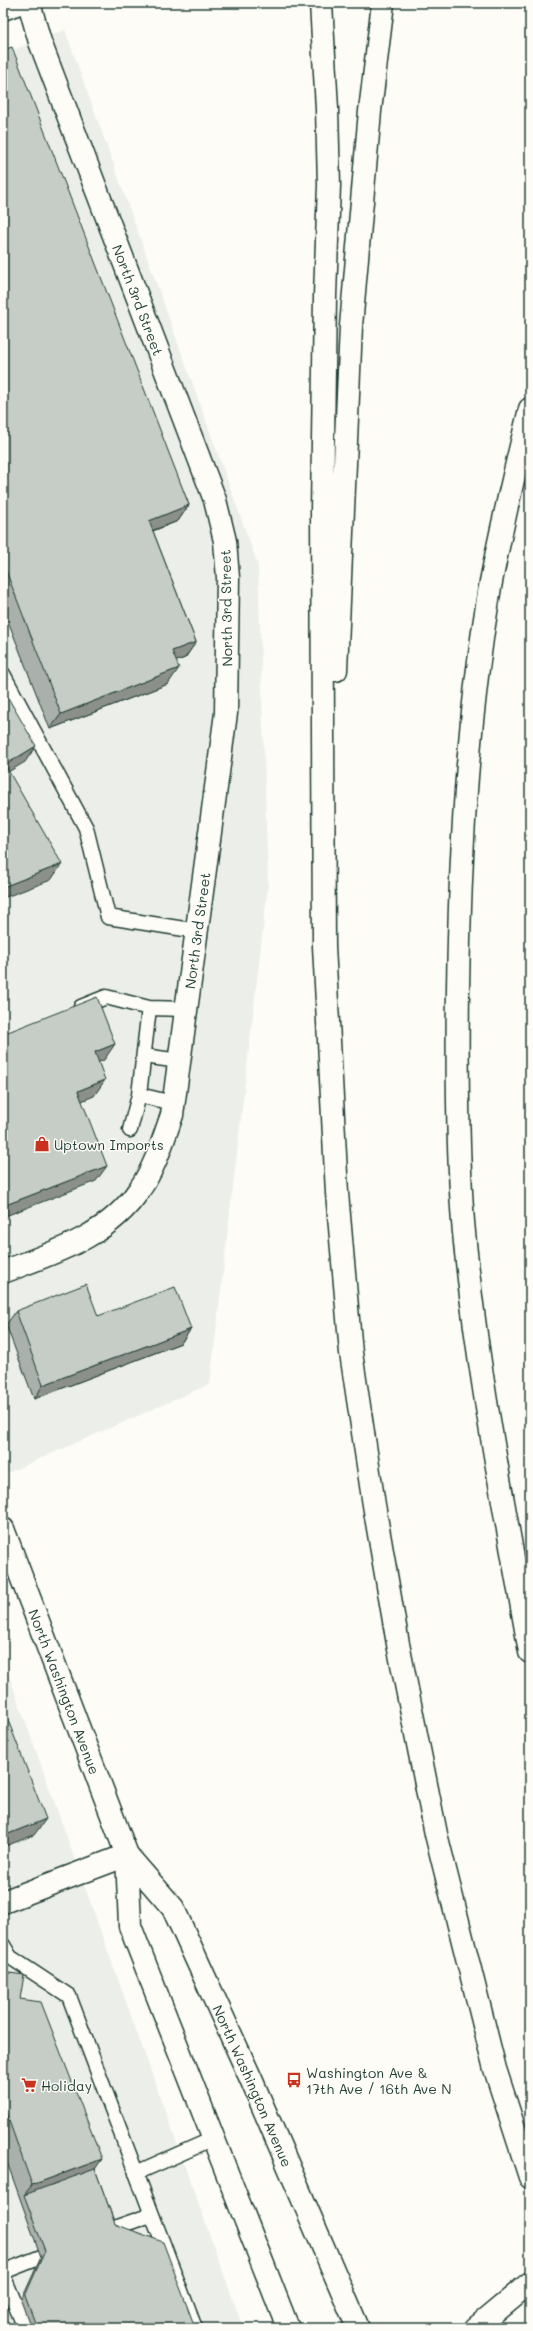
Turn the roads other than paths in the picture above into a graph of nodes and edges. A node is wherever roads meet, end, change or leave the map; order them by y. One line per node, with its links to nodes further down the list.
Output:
1 (19, 3): 5 (main road)
2 (29, 3): 8 (main road, North 3rd Street)
3 (321, 3): 9 (main road)
4 (383, 3): 9 (main road)
5 (3, 9)
6 (530, 408): 20 (main road)
7 (3, 674): 8 (lane)
8 (197, 931): 11 (main road, North 3rd Street)
9 (324, 946): 27 (main road)
10 (149, 1008): 11 (lane); 12 (lane); 13 (lane)
11 (186, 1009): 14 (main road, North 3rd Street)
12 (69, 1011)
13 (144, 1056): 14 (lane); 15 (lane)
14 (179, 1061): 16 (main road, North 3rd Street)
15 (139, 1095): 16 (lane); 17 (lane)
16 (173, 1103): 18 (main road, North 3rd Street)
17 (130, 1130)
18 (3, 1272)
19 (3, 1529): 21 (main road, North Washington Avenue)
20 (530, 1652)
21 (127, 1855): 22 (main road); 25 (main road, North Washington Avenue); 37 (main road, North Washington Avenue)
22 (3, 1902)
23 (6, 1951): 24 (lane); 26 (lane)
24 (7, 1973)
25 (213, 2139): 26 (lane); 36 (main road, North Washington Avenue)
26 (136, 2173): 28 (lane)
27 (530, 2177)
28 (151, 2214): 29 (lane); 35 (lane)
29 (111, 2229)
30 (41, 2257): 31 (lane)
31 (3, 2274): 34 (lane)
32 (530, 2283): 33 (main road)
33 (481, 2324)
34 (25, 2328)
35 (195, 2328)
36 (288, 2328)
37 (358, 2328)

